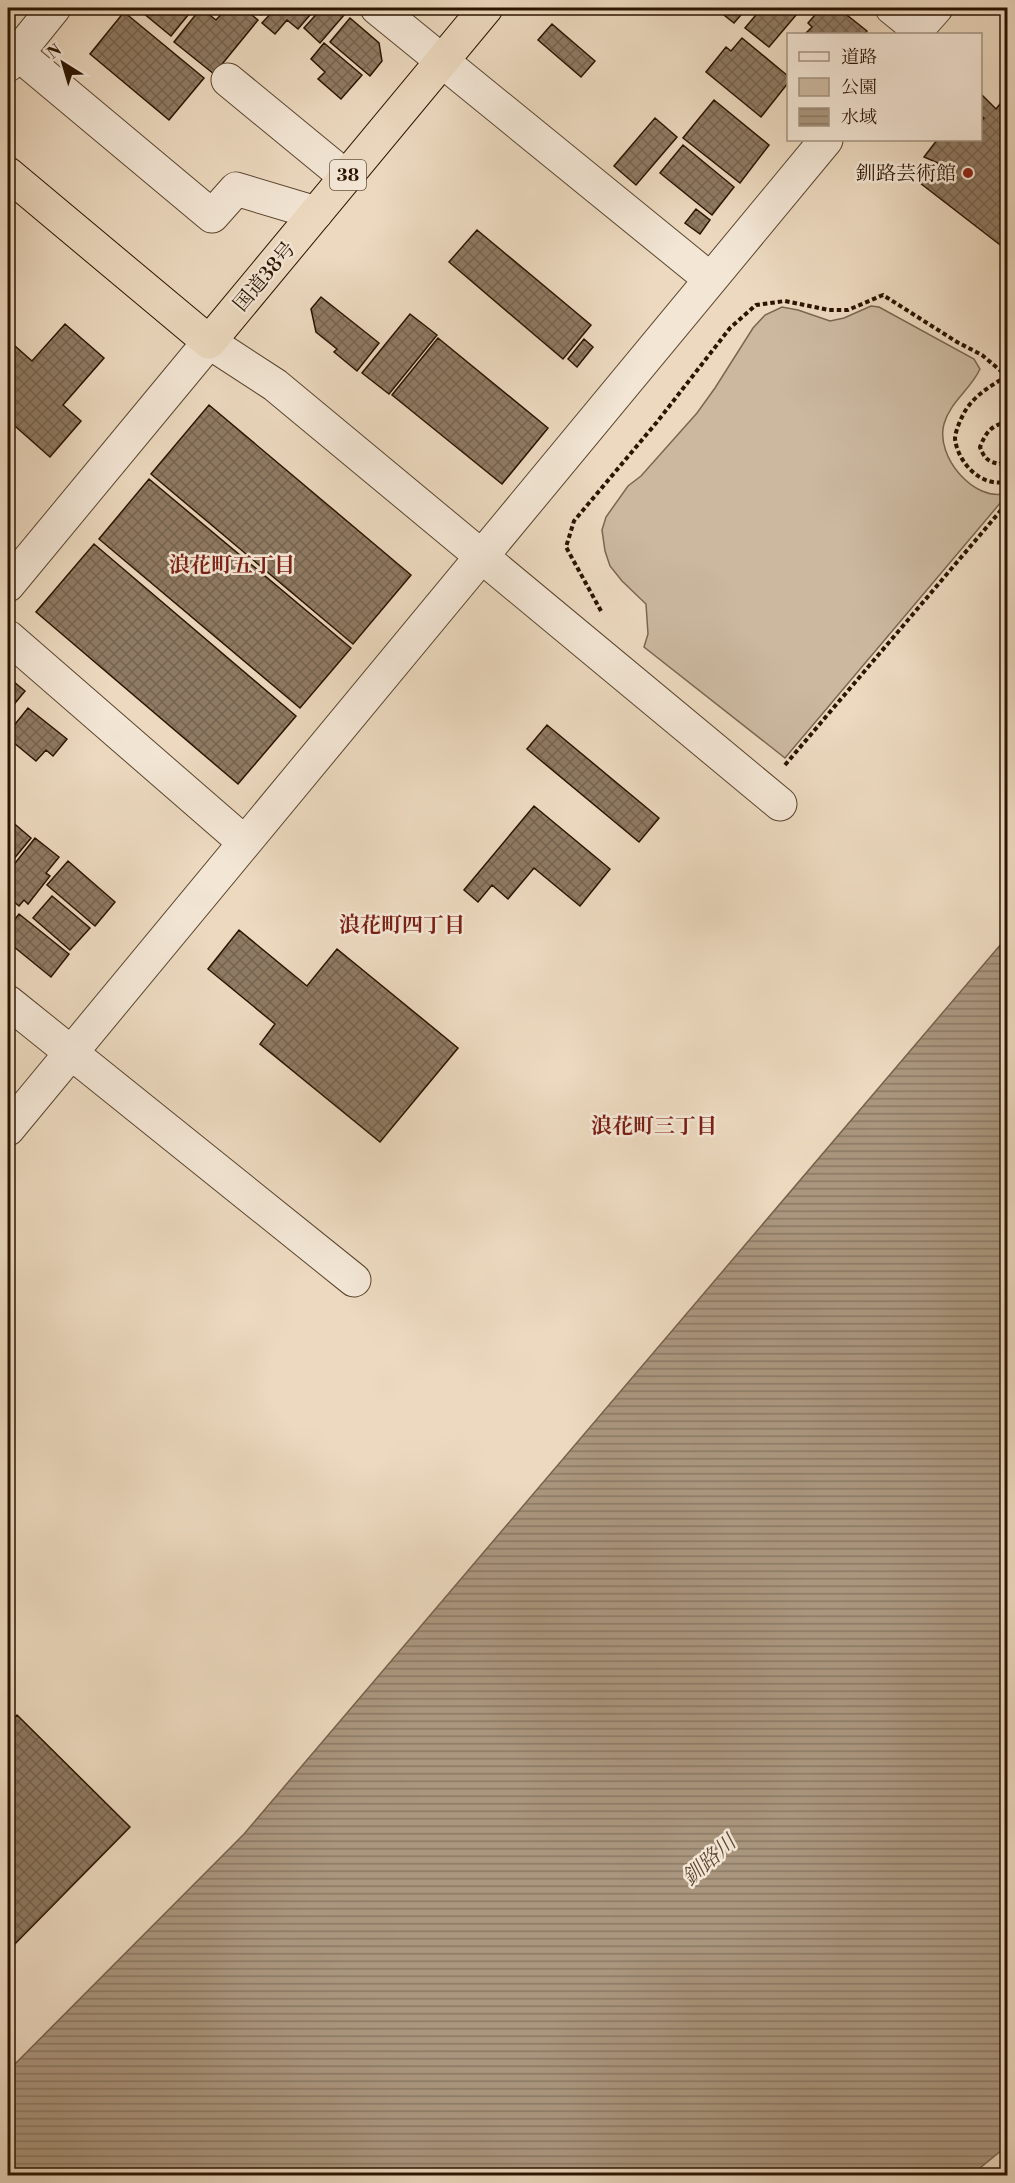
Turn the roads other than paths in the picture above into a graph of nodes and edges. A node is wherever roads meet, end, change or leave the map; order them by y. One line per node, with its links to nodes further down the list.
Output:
1 (54, 8): 6 (street)
2 (377, 8): 7 (street)
3 (486, 8): 7 (highway, 国道38号 / 38)
4 (892, 8): 5 (street)
5 (922, 24)
6 (12, 59): 12 (street)
7 (441, 61): 11 (highway, 国道38号 / 38); 13 (street)
8 (228, 80): 11 (street)
9 (825, 141): 13 (street)
10 (8, 174): 14 (highway)
11 (346, 177): 12 (highway, 国道38号 / 38)
12 (316, 213): 14 (highway, 国道38号 / 38)
13 (710, 279): 15 (street)
14 (208, 342): 15 (street); 16 (street)
15 (481, 556): 18 (street); 19 (street)
16 (8, 585)
17 (8, 637): 19 (street)
18 (771, 797)
19 (244, 842): 21 (street)
20 (8, 1002): 21 (street)
21 (70, 1053): 22 (street); 23 (street)
22 (8, 1129)
23 (354, 1280)

